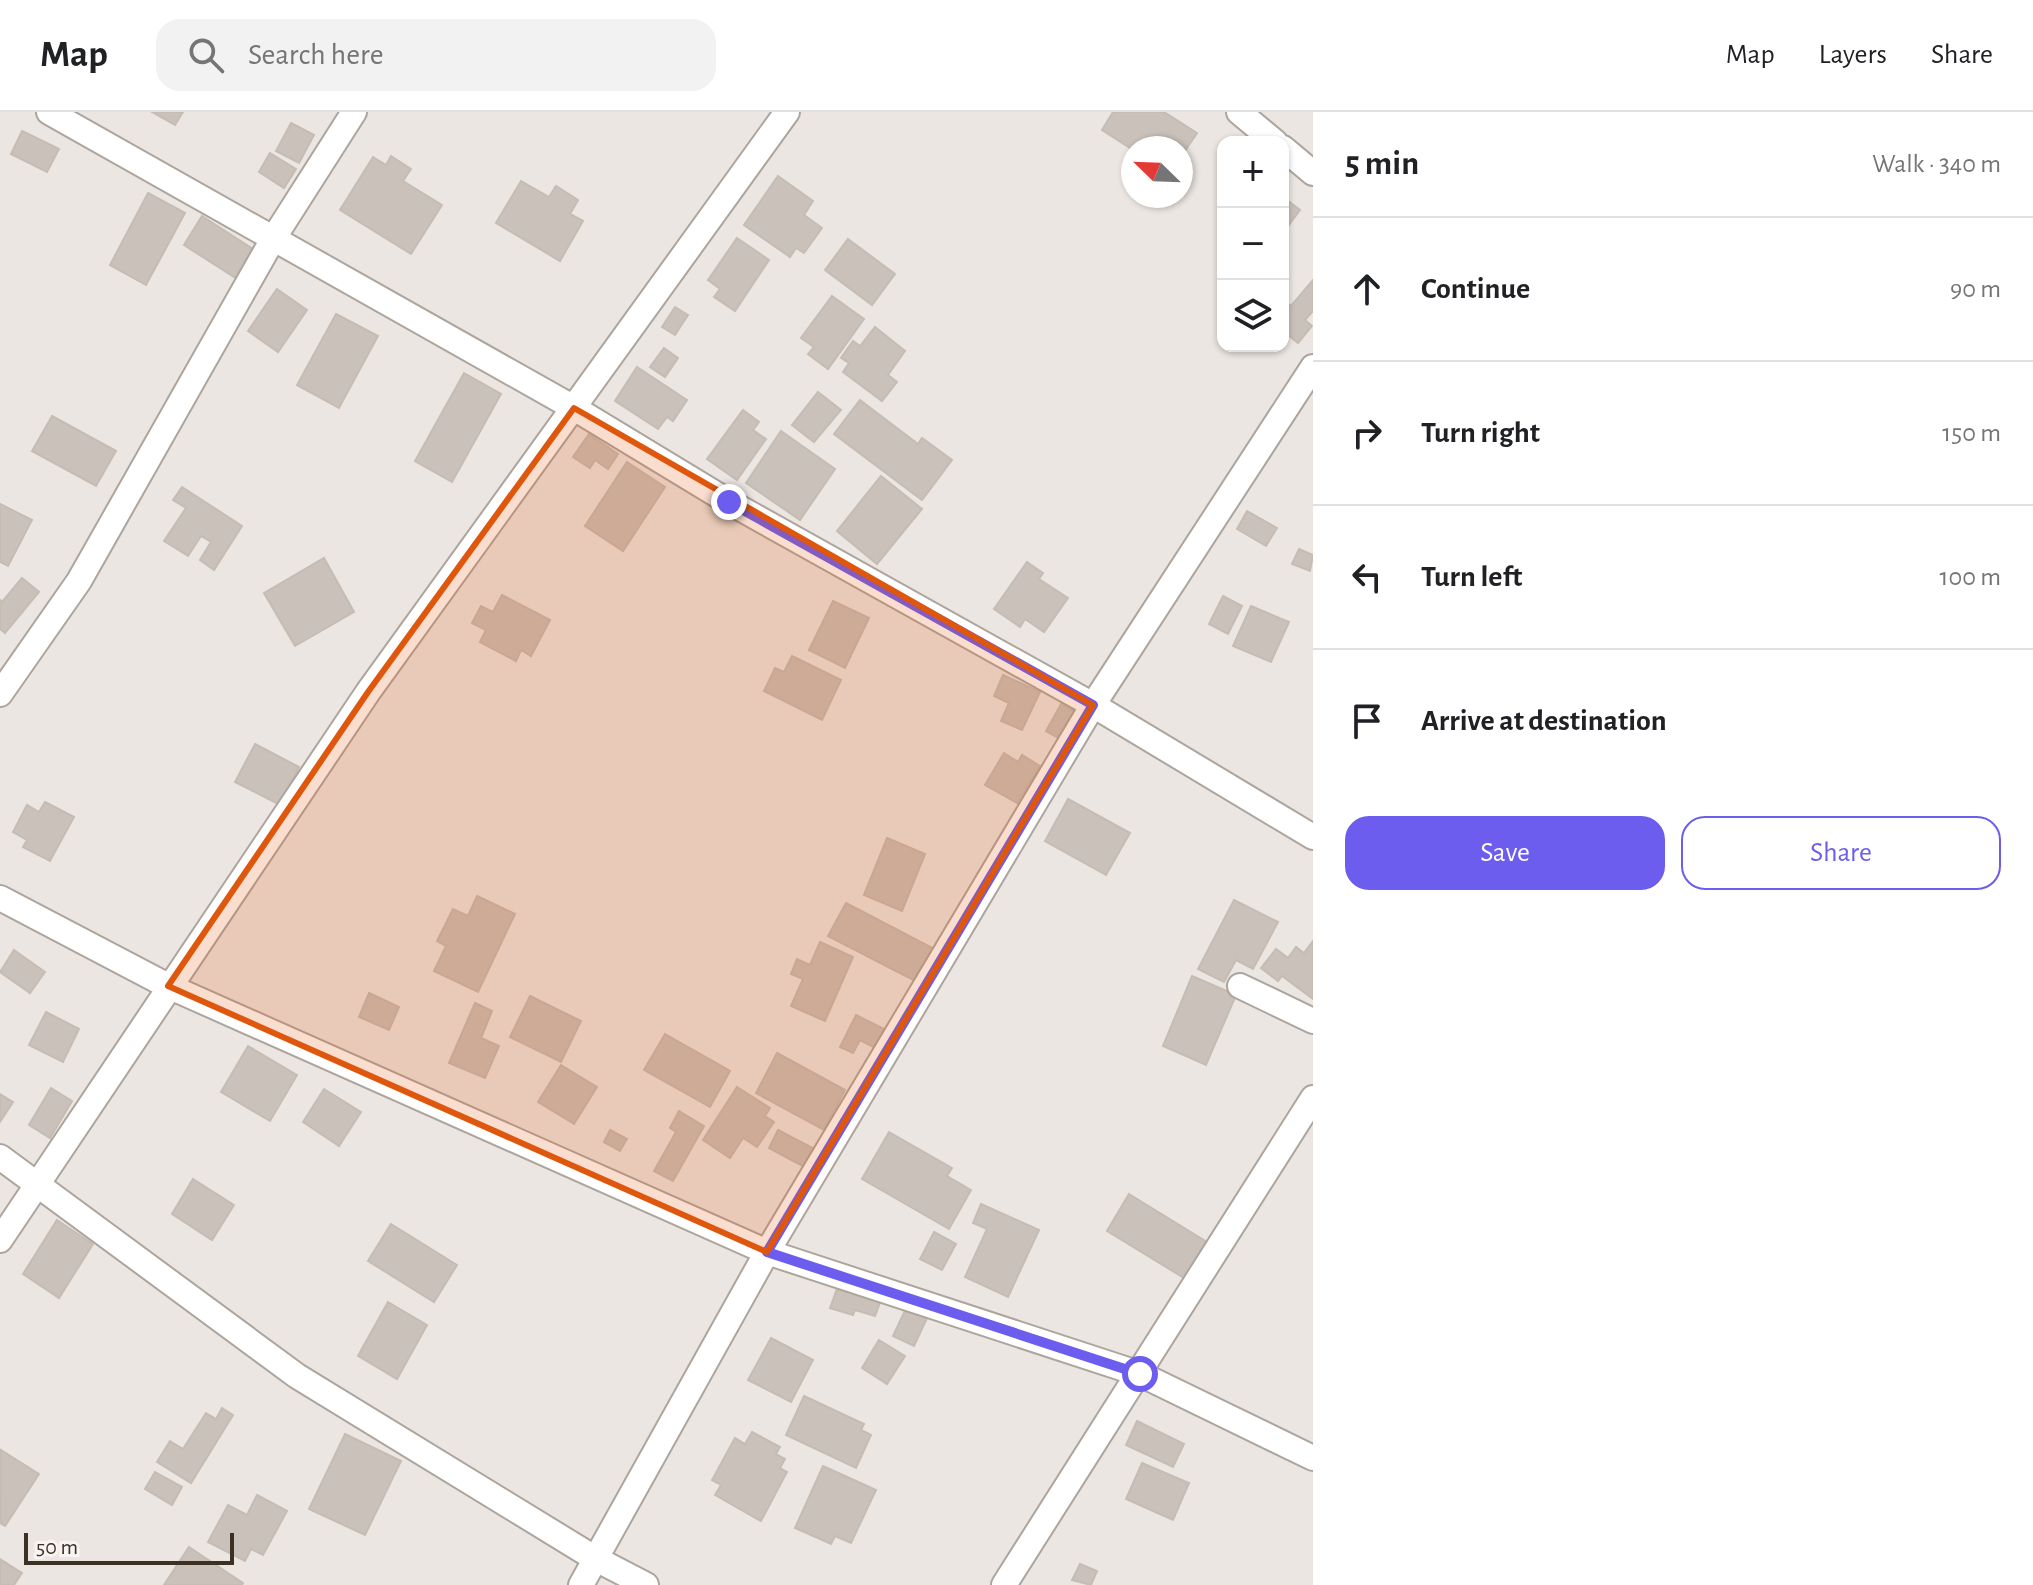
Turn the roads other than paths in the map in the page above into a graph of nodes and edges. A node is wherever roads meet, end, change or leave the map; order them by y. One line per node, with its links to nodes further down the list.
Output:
1 (49, 112): 8 (street)
2 (354, 112): 8 (street)
3 (787, 112): 10 (street)
4 (1239, 112): 5 (street)
5 (1268, 136)
6 (1289, 153): 7 (street)
7 (1313, 173)
8 (273, 239): 10 (street); 11 (street)
9 (1313, 367): 12 (street)
10 (574, 408): 12 (street); 15 (street)
11 (0, 694)
12 (1093, 705): 13 (street); 22 (street)
13 (1313, 837)
14 (0, 898): 15 (street)
15 (168, 986): 20 (street); 22 (street)
16 (1240, 986): 17 (street)
17 (1313, 1021)
18 (1313, 1098): 23 (street)
19 (0, 1157): 20 (street)
20 (37, 1182): 21 (street); 25 (street)
21 (0, 1240)
22 (767, 1252): 23 (street); 25 (street)
23 (1140, 1374): 24 (street); 28 (street)
24 (1313, 1458)
25 (596, 1559): 26 (street); 27 (street)
26 (581, 1585)
27 (646, 1585)
28 (1004, 1585)

